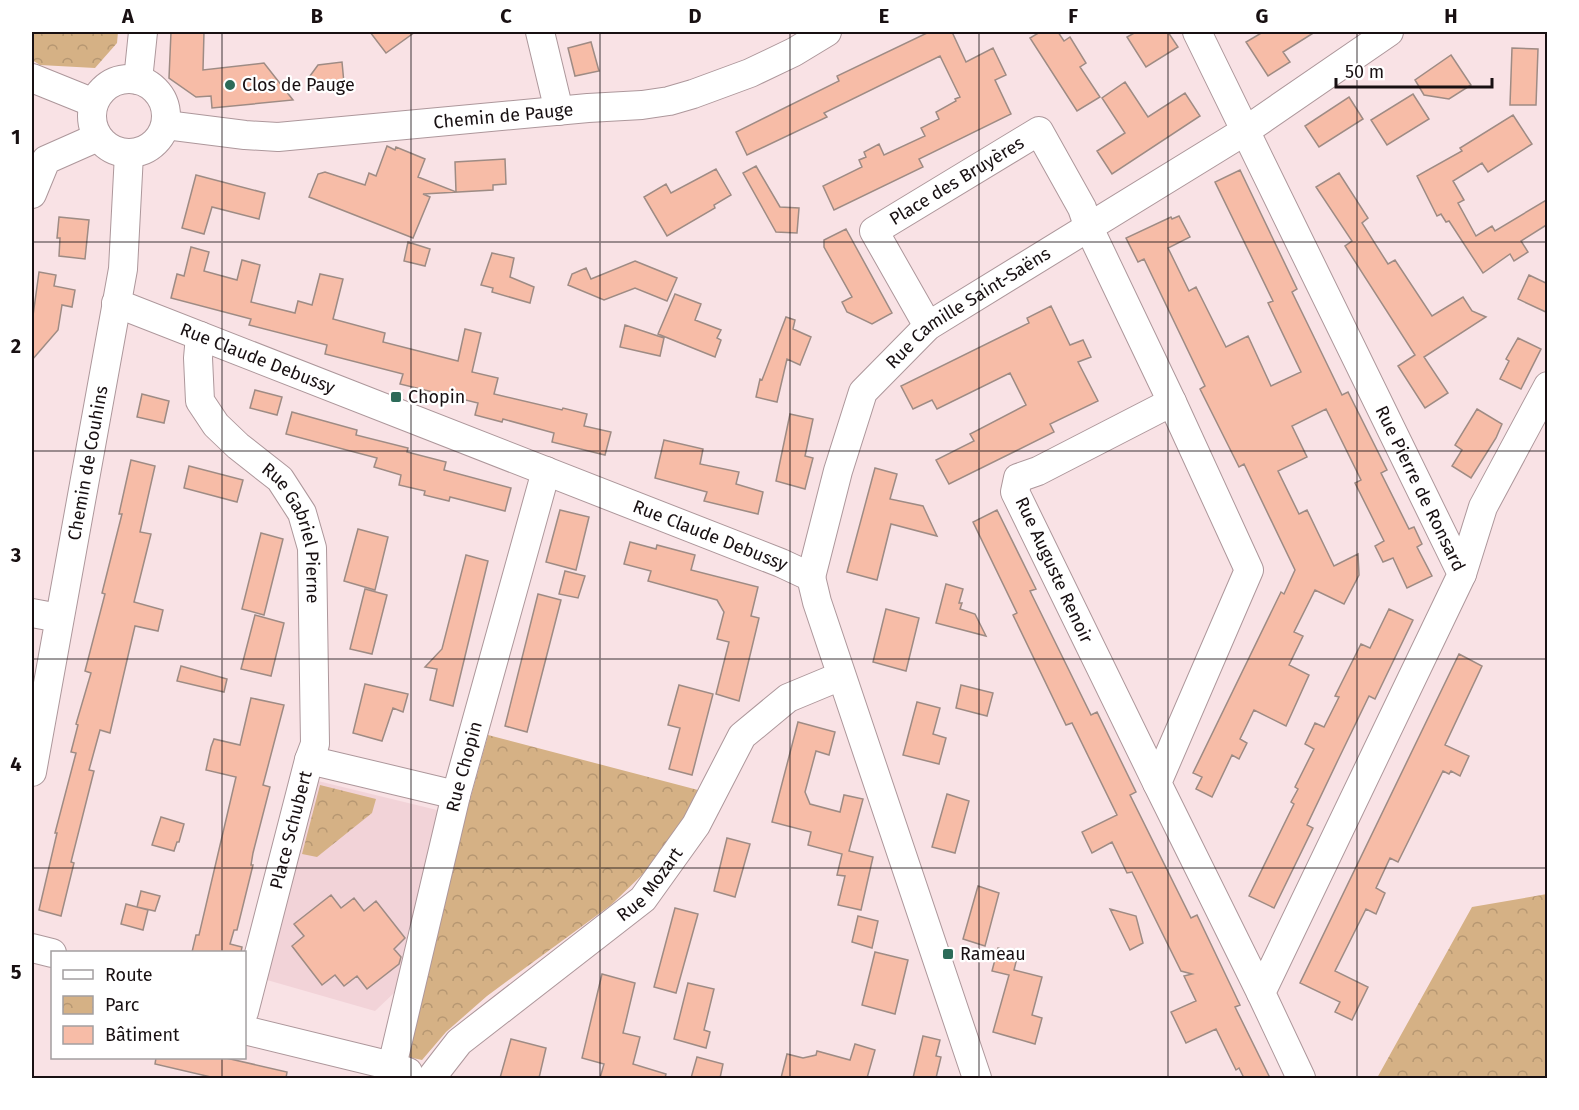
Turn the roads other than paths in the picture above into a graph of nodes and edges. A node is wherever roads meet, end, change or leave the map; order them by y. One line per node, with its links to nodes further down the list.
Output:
1 (143, 32): 7 (street)
2 (540, 32): 9 (street)
3 (1197, 32): 11 (street, Rue Pierre de Ronsard)
4 (1389, 32): 11 (street, Rue Camille Saint-Saëns)
5 (817, 34): 9 (street, Chemin de Pauge)
6 (32, 78): 8 (street)
7 (138, 80): 8 (street); 10 (street)
8 (94, 103): 12 (street)
9 (559, 111): 10 (street, Chemin de Pauge)
10 (166, 125): 13 (street)
11 (1245, 131): 15 (street, Rue Camille Saint-Saëns); 22 (street, Rue Pierre de Ronsard)
12 (98, 137): 13 (street); 14 (street)
13 (129, 154): 16 (street, Chemin de Couhins)
14 (32, 194)
15 (1089, 228): 17 (street, Rue Camille Saint-Saëns); 17 (street, Place des Bruyères); 20 (street)
16 (116, 303): 18 (street, Rue Claude Debussy); 24 (street, Chemin de Couhins)
17 (928, 326): 23 (street, Rue Camille Saint-Saëns)
18 (200, 336): 21 (street, Rue Claude Debussy); 26 (street, Rue Gabriel Pierne)
19 (1548, 386): 22 (street)
20 (1172, 402): 28 (street); 28 (street, Rue Auguste Renoir)
21 (546, 471): 23 (street, Rue Claude Debussy); 29 (street, Rue Chopin)
22 (1461, 574): 32 (street, Rue Pierre de Ronsard)
23 (811, 577): 25 (street, Rue Claude Debussy)
24 (45, 615): 27 (street, Chemin de Couhins)
25 (841, 675): 37 (street, Rue Mozart); 38 (street, Rue Claude Debussy)
26 (309, 760): 29 (street, Place Schubert); 33 (street, Place Schubert)
27 (32, 772)
28 (1157, 783): 32 (street, Rue Auguste Renoir)
29 (456, 795): 35 (street, Rue Chopin)
30 (32, 948): 31 (street)
31 (51, 953)
32 (1261, 993): 39 (street)
33 (246, 1004)
34 (246, 1030): 35 (street)
35 (392, 1066): 36 (street)
36 (424, 1078)
37 (431, 1078)
38 (977, 1078)
39 (1301, 1078)

